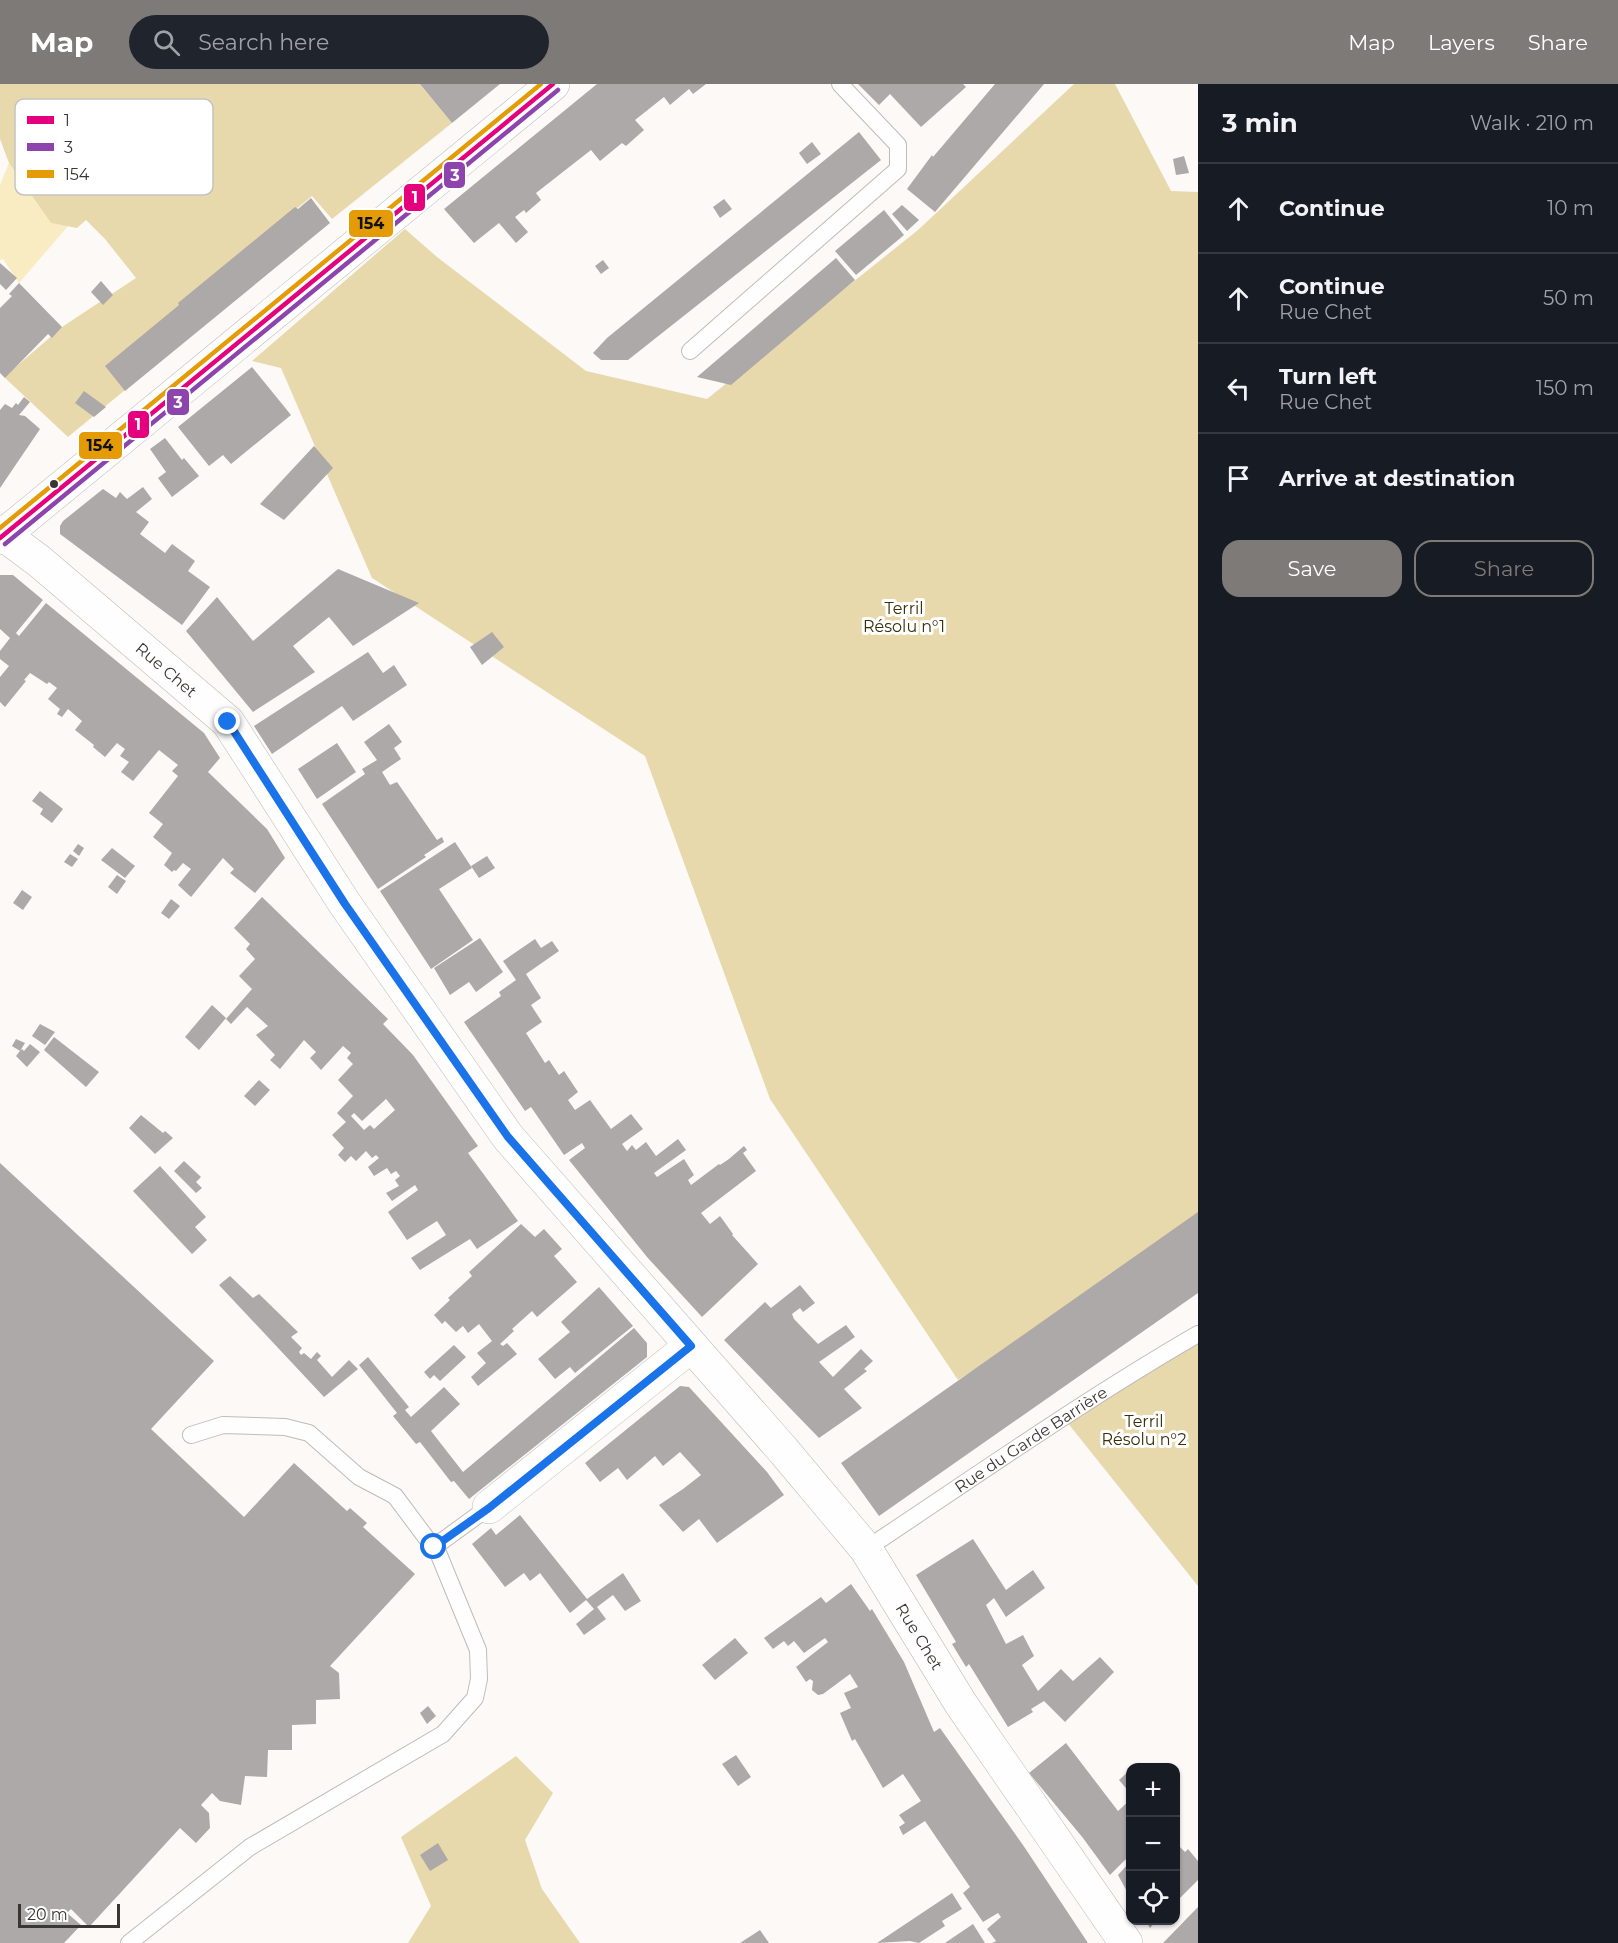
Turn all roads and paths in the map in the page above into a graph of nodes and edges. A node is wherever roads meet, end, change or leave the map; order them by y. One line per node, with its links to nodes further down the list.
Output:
1 (553, 84): 4 (street)
2 (840, 84): 3 (lane)
3 (690, 351)
4 (2, 534): 6 (street, Rue Chet)
5 (1198, 1334): 10 (lane, Rue du Garde Barrière)
6 (691, 1346): 8 (street); 10 (street, Rue Chet)
7 (191, 1435): 9 (lane)
8 (489, 1508): 9 (lane)
9 (434, 1547): 11 (lane)
10 (866, 1550): 12 (street, Rue Chet)
11 (129, 1943)
12 (1126, 1943)

